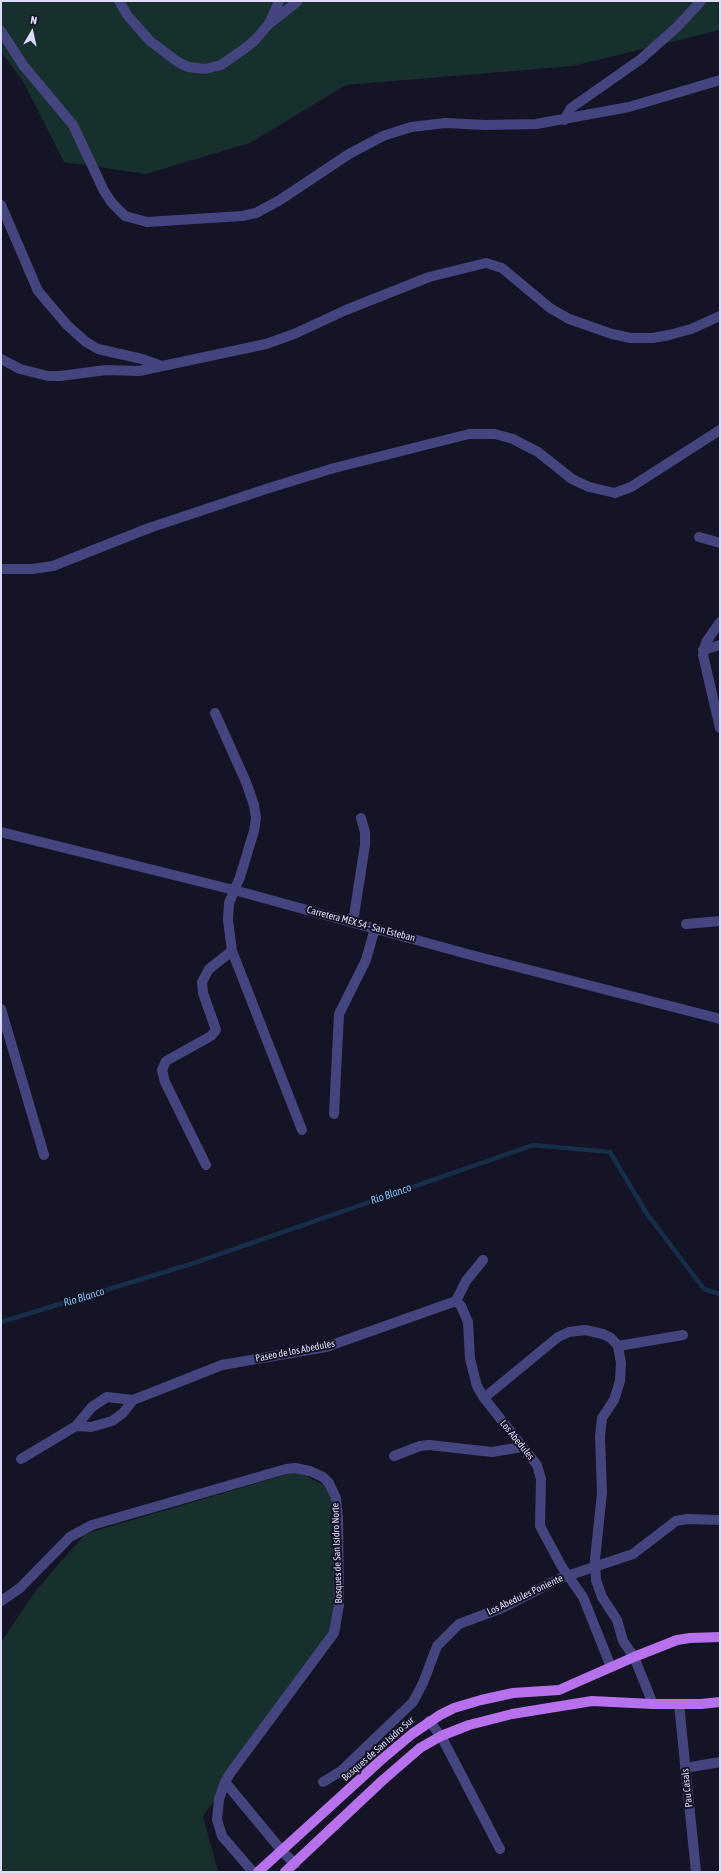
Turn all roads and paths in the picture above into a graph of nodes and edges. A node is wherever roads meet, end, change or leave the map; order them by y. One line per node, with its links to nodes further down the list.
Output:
1 (119, 1): 5 (street)
2 (279, 1): 5 (street)
3 (298, 1): 5 (street)
4 (700, 1): 8 (street)
5 (269, 24)
6 (1, 31): 8 (street)
7 (720, 80): 8 (street)
8 (564, 120)
9 (1, 205): 12 (street)
10 (720, 316): 12 (street)
11 (1, 359): 12 (street)
12 (162, 366)
13 (720, 430): 16 (street)
14 (699, 537): 15 (street)
15 (720, 543)
16 (1, 569)
17 (720, 622): 19 (street)
18 (720, 645): 19 (street)
19 (703, 650): 21 (street)
20 (215, 713): 24 (street)
21 (720, 728)
22 (361, 818): 26 (street)
23 (1, 832): 24 (street, Carretera MEX 54 - San Esteban)
24 (234, 890): 26 (street, Carretera MEX 54 - San Esteban); 29 (street)
25 (720, 921): 27 (street)
26 (353, 922): 28 (street, Carretera MEX 54 - San Esteban)
27 (686, 924)
28 (375, 928): 31 (street, Carretera MEX 54 - San Esteban); 32 (street)
29 (232, 951): 33 (street); 35 (street)
30 (1, 1009): 34 (street)
31 (720, 1019)
32 (334, 1114)
33 (302, 1130)
34 (44, 1155)
35 (206, 1165)
36 (483, 1260): 37 (street)
37 (456, 1300): 40 (street, Los Abedules); 41 (street, Paseo de los Abedules)
38 (683, 1336): 39 (street)
39 (618, 1346): 40 (street); 47 (street)
40 (484, 1398): 43 (street, Los Abedules)
41 (133, 1400): 42 (street, Paseo de los Abedules); 42 (street, Paseo de los Abedules)
42 (76, 1426): 45 (street, Paseo de los Abedules)
43 (522, 1447): 44 (street); 48 (street, Los Abedules)
44 (394, 1456)
45 (21, 1459)
46 (720, 1520): 47 (street, Los Abedules Poniente)
47 (595, 1567): 48 (street, Los Abedules Poniente); 51 (street)
48 (568, 1576): 52 (street, Los Abedules); 63 (street, Los Abedules Poniente)
49 (1, 1601): 62 (street, Bosques de San Isidro Norte)
50 (720, 1636): 51 (main road, Bosques de San Isidro Sur)
51 (634, 1657): 52 (main road, Bosques de San Isidro Sur); 56 (street)
52 (611, 1667): 53 (main road, Bosques de San Isidro Sur)
53 (570, 1686): 55 (main road); 58 (main road, Bosques de San Isidro Sur)
54 (720, 1702): 57 (main road)
55 (577, 1703): 56 (main road); 59 (main road)
56 (653, 1704): 57 (main road)
57 (679, 1704): 61 (street, Pau Casals)
58 (429, 1721): 59 (street); 64 (main road, Bosques de San Isidro Sur)
59 (441, 1736): 65 (main road); 66 (street)
60 (720, 1762): 61 (street)
61 (685, 1768): 72 (street, Pau Casals)
62 (225, 1782): 67 (street); 69 (street, Bosques de San Isidro Norte)
63 (323, 1782)
64 (354, 1785): 65 (main road); 67 (main road, Bosques de San Isidro Sur)
65 (364, 1798): 68 (main road)
66 (500, 1849)
67 (282, 1851): 68 (street); 70 (main road, Bosques de San Isidro Sur)
68 (294, 1864): 71 (main road)
69 (253, 1872)
70 (258, 1872)
71 (285, 1872)
72 (696, 1872)

